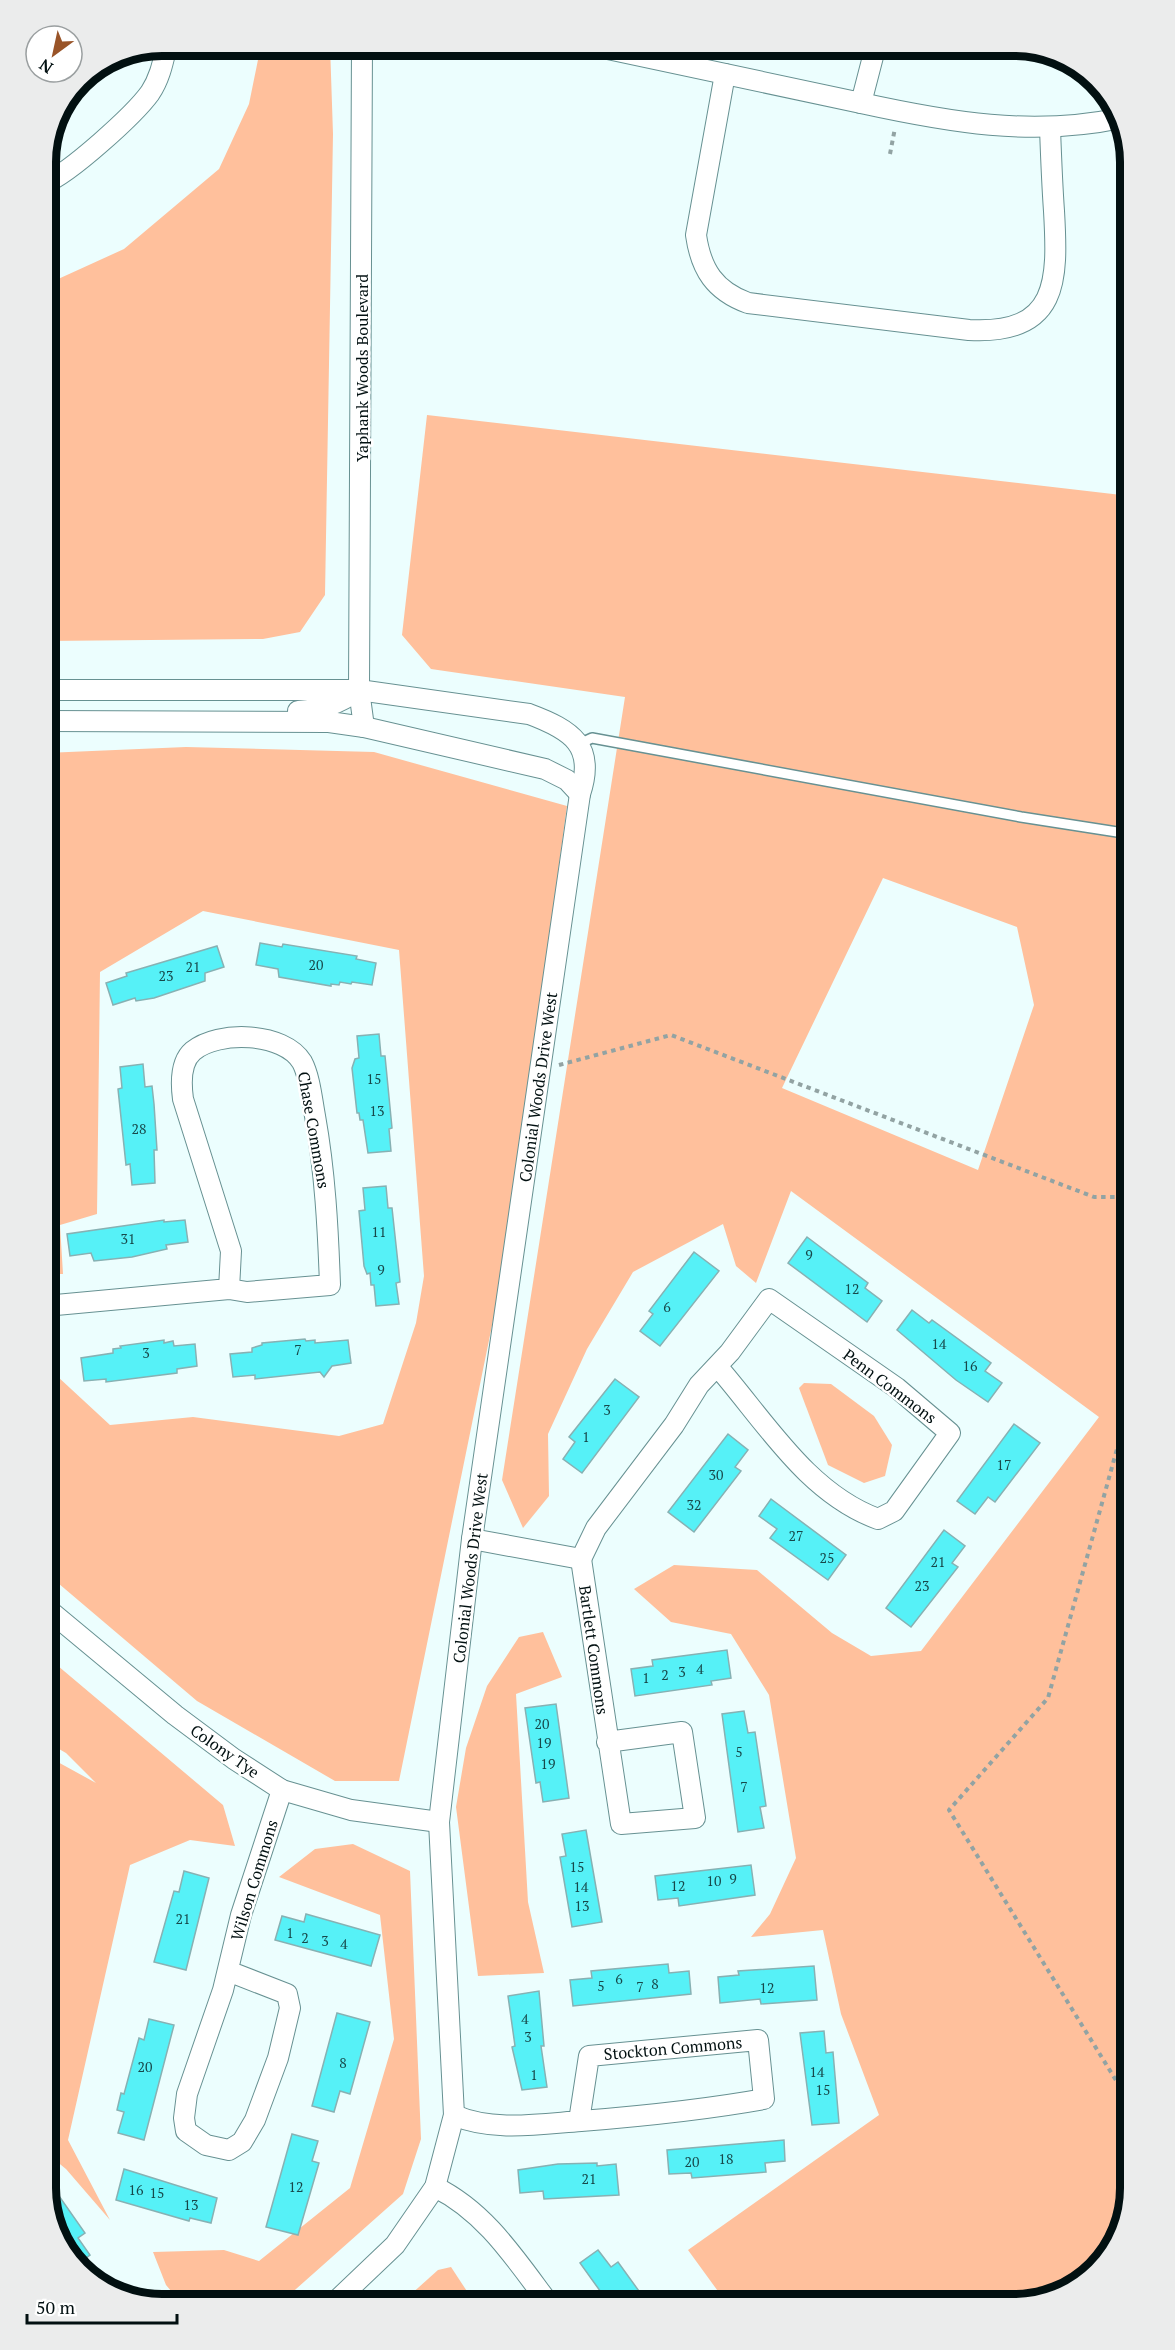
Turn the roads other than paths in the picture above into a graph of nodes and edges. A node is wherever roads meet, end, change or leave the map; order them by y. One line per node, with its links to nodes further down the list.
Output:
1 (164, 56): 9 (street)
2 (362, 56): 11 (street, Yaphank Woods Boulevard)
3 (641, 56): 5 (street)
4 (873, 56): 6 (street)
5 (726, 74): 6 (street); 8 (street)
6 (861, 103): 8 (street)
7 (1110, 120): 8 (street)
8 (1050, 128)
9 (56, 178)
10 (56, 690): 11 (street)
11 (360, 690): 12 (street); 14 (street, Yaphank Woods Boulevard); 15 (street)
12 (141, 720): 13 (street); 14 (street)
13 (56, 721)
14 (364, 727): 16 (street)
15 (579, 744): 16 (street); 17 (lane)
16 (580, 794): 21 (street, Colonial Woods Drive West)
17 (1120, 832)
18 (229, 1289): 18 (street, Chase Commons); 19 (street, Chase Commons)
19 (56, 1305)
20 (717, 1366): 20 (street, Penn Commons); 22 (street, Penn Commons)
21 (472, 1539): 22 (street); 26 (street, Colonial Woods Drive West)
22 (581, 1559): 24 (street, Bartlett Commons)
23 (56, 1616): 25 (street, Colony Tye)
24 (607, 1742): 24 (street, Bartlett Commons)
25 (282, 1790): 26 (street, Colony Tye); 27 (street, Wilson Commons)
26 (439, 1822): 28 (street, Colonial Woods Drive West)
27 (228, 1971): 27 (street, Wilson Commons)
28 (454, 2115): 29 (street, Stockton Commons); 30 (street, Colonial Woods Drive West)
29 (579, 2121): 29 (street, Stockton Commons)
30 (435, 2187): 31 (street, Colonial Woods Drive West); 32 (street)
31 (344, 2294)
32 (542, 2294)

